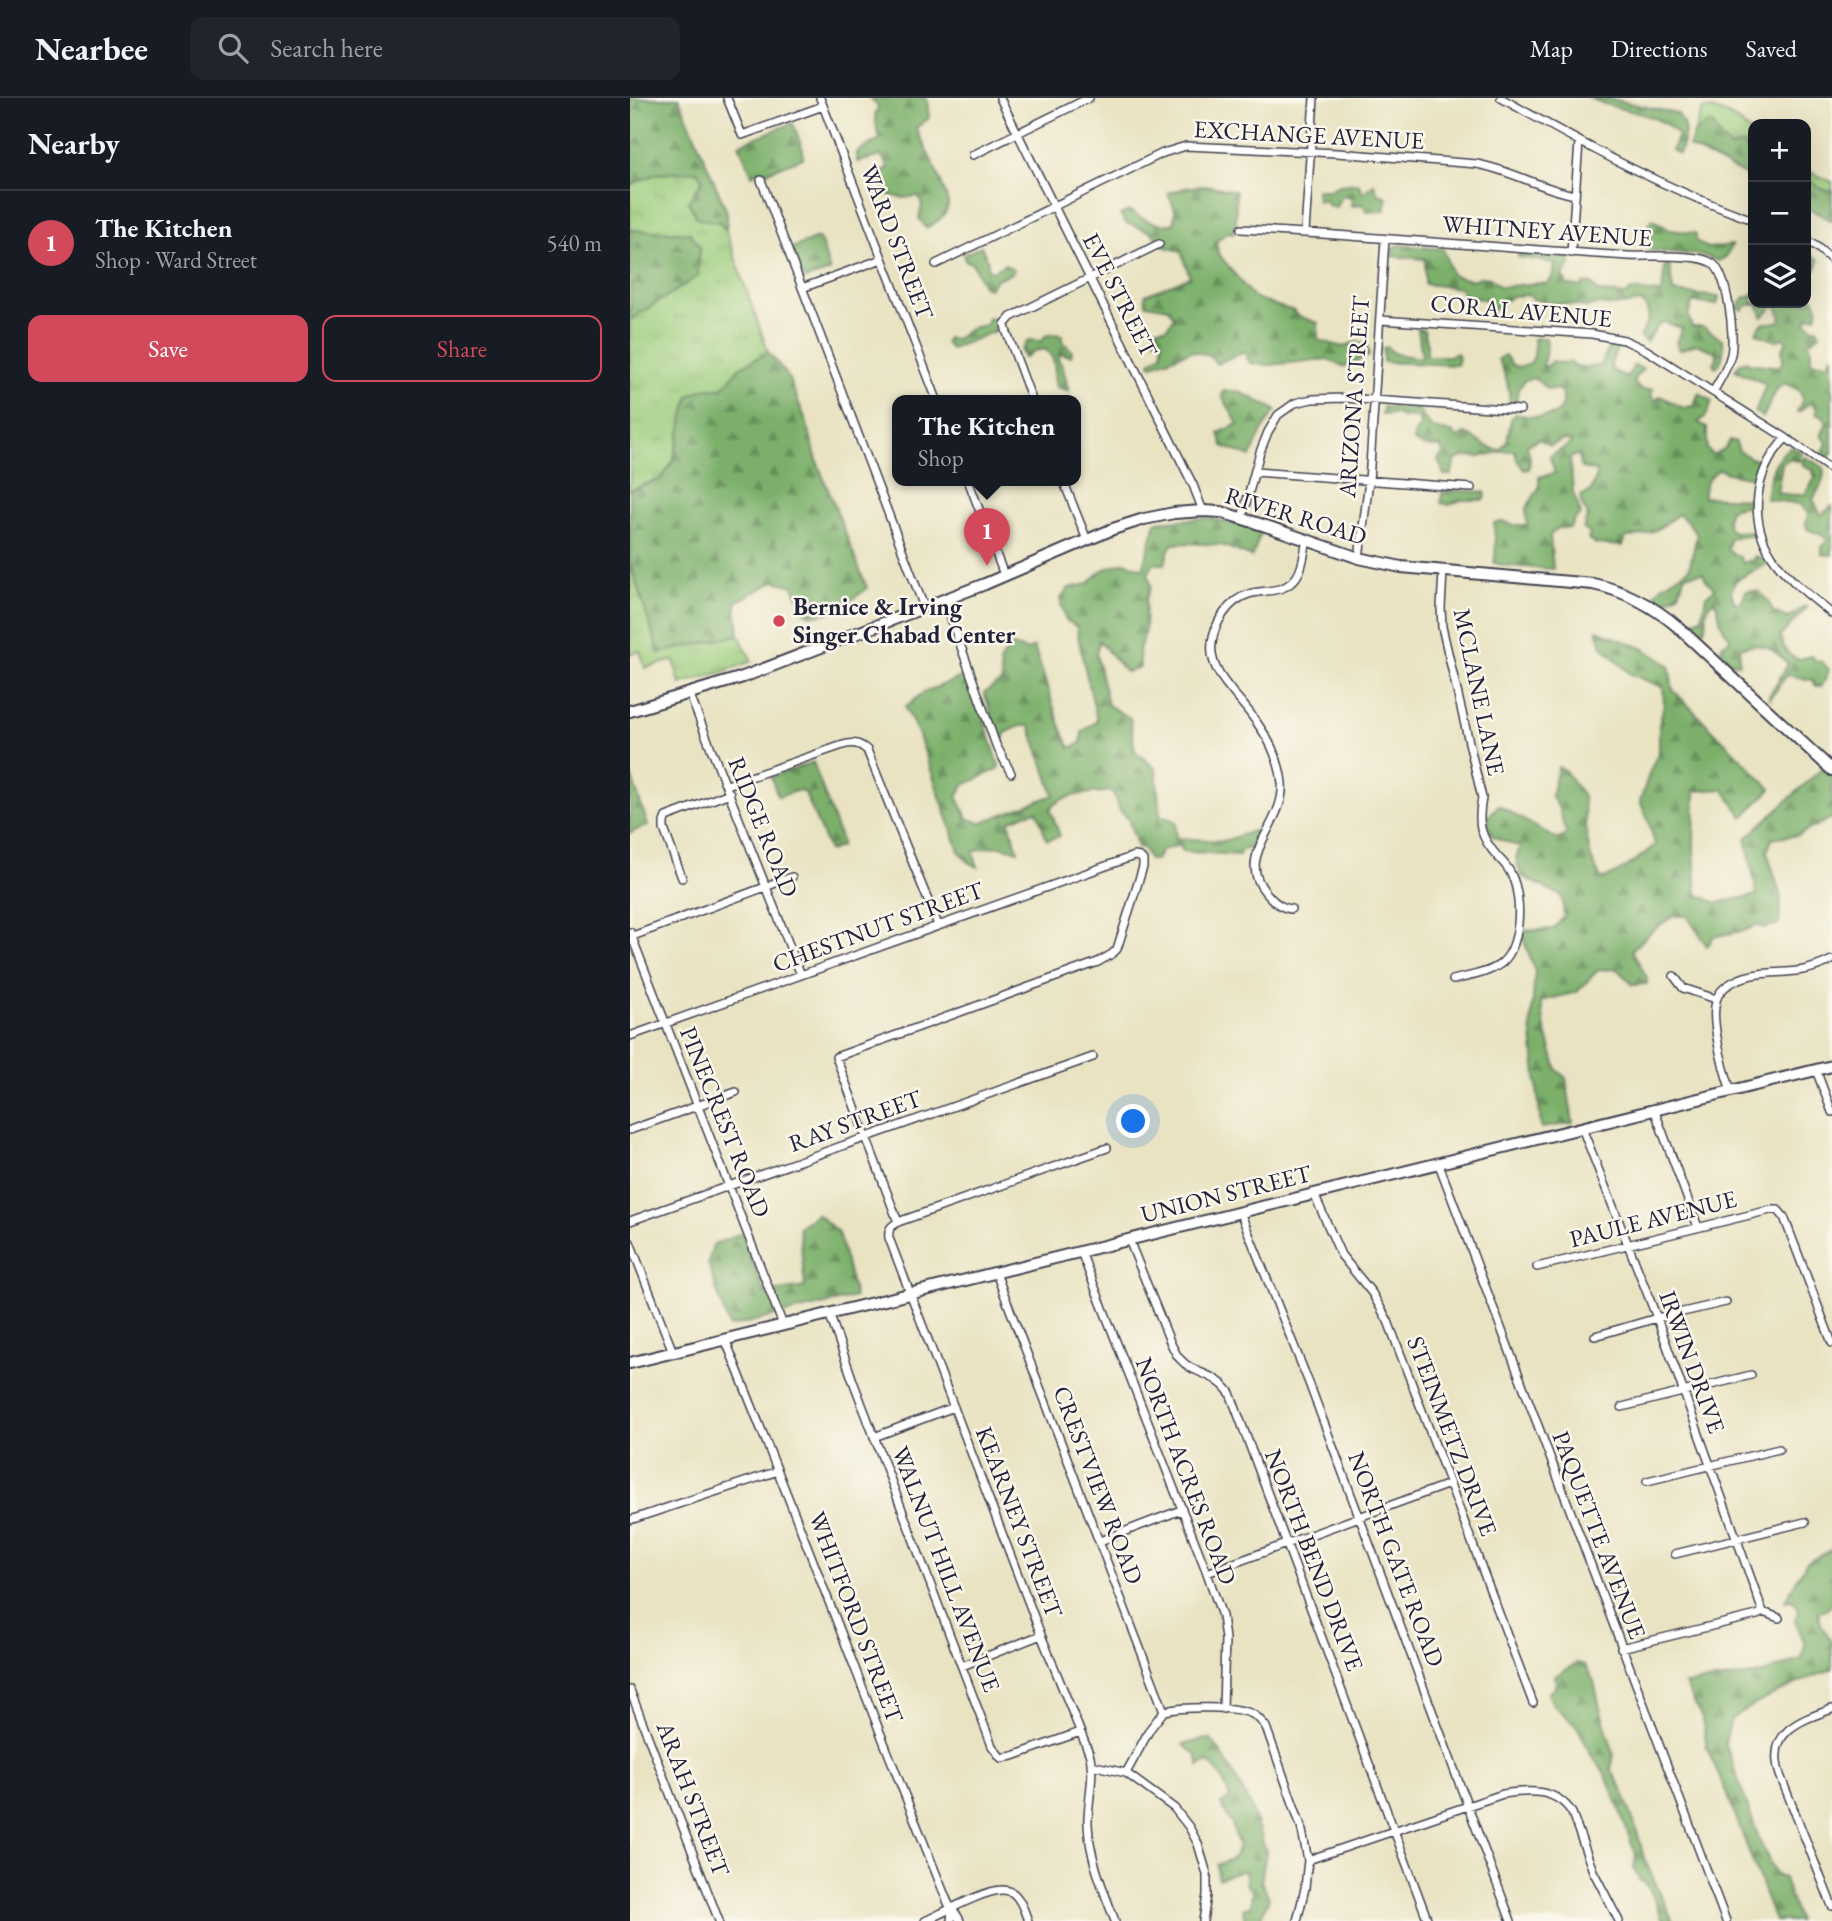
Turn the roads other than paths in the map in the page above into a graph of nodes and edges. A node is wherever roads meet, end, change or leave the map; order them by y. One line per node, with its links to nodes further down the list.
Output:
1 (727, 98): 6 (street)
2 (1000, 98): 7 (street, EVE STREET)
3 (1089, 98): 7 (street)
4 (1314, 98): 9 (street)
5 (1501, 98): 8 (street)
6 (821, 102): 21 (street, WARD STREET)
7 (1018, 134): 10 (street); 13 (street, EVE STREET)
8 (1579, 142): 12 (street); 14 (street)
9 (1310, 152): 12 (street, EXCHANGE AVENUE); 13 (street, EXCHANGE AVENUE); 16 (street)
10 (974, 155)
11 (761, 180): 25 (street)
12 (1575, 195): 20 (street)
13 (1054, 206): 23 (street, EXCHANGE AVENUE); 24 (street, EVE STREET)
14 (1748, 218)
15 (1241, 229): 16 (street, WHITNEY AVENUE)
16 (1305, 232): 17 (street, WHITNEY AVENUE)
17 (1385, 239): 20 (street, WHITNEY AVENUE); 26 (street, ARIZONA STREET)
18 (1811, 243): 22 (street)
19 (1159, 244): 24 (street)
20 (1571, 253): 27 (street, WHITNEY AVENUE)
21 (882, 259): 25 (street); 28 (street, WARD STREET)
22 (1832, 260)
23 (936, 264)
24 (1090, 278): 29 (street); 39 (street, EVE STREET)
25 (802, 288): 47 (street)
26 (1380, 320): 27 (street, CORAL AVENUE); 30 (street, ARIZONA STREET)
27 (1713, 392): 32 (street, CORAL AVENUE)
28 (935, 395)
29 (1030, 395)
30 (1374, 400): 31 (street); 34 (street); 35 (street, ARIZONA STREET)
31 (1520, 410)
32 (1786, 438): 33 (street, CORAL AVENUE); 48 (street)
33 (1832, 470)
34 (1255, 472): 35 (street); 40 (street)
35 (1369, 481): 38 (street); 43 (street, ARIZONA STREET)
36 (970, 486): 45 (street)
37 (1065, 486): 41 (street)
38 (1471, 488)
39 (1203, 511): 40 (street, RIVER ROAD); 41 (street, RIVER ROAD)
40 (1242, 518): 42 (street, RIVER ROAD)
41 (1087, 540): 45 (street, RIVER ROAD)
42 (1307, 540): 43 (street, RIVER ROAD); 57 (street)
43 (1359, 558): 44 (street, RIVER ROAD)
44 (1443, 571): 51 (street, RIVER ROAD); 63 (street, MCLANE LANE)
45 (1004, 575): 46 (street, RIVER ROAD)
46 (944, 599): 47 (street, RIVER ROAD); 52 (street)
47 (924, 607): 49 (street, RIVER ROAD)
48 (1832, 614)
49 (690, 693): 50 (street, RIVER ROAD); 53 (street, RIDGE ROAD)
50 (630, 711)
51 (1832, 770)
52 (1011, 773)
53 (728, 790): 55 (street); 56 (street, RIDGE ROAD); 58 (street)
54 (792, 877): 56 (street)
55 (682, 878)
56 (766, 887): 59 (street); 61 (street, RIDGE ROAD)
57 (1291, 909)
58 (938, 925): 61 (street, CHESTNUT STREET); 77 (street, CHESTNUT STREET)
59 (631, 935): 65 (street, PINECREST ROAD)
60 (1832, 960): 64 (street)
61 (801, 975): 65 (street, CHESTNUT STREET)
62 (1674, 976): 64 (street)
63 (1453, 980)
64 (1716, 999): 70 (street)
65 (665, 1023): 66 (street, CHESTNUT STREET); 72 (street, PINECREST ROAD)
66 (630, 1036)
67 (1093, 1057): 77 (street, RAY STREET)
68 (1832, 1066): 69 (street, UNION STREET)
69 (1816, 1070): 70 (street, UNION STREET); 74 (street)
70 (1731, 1091): 73 (street, UNION STREET)
71 (736, 1092): 72 (street)
72 (697, 1106): 76 (street); 80 (street, PINECREST ROAD)
73 (1654, 1109): 75 (street, UNION STREET); 85 (street)
74 (1832, 1112)
75 (1582, 1128): 79 (street, UNION STREET); 88 (street, IRWIN DRIVE)
76 (630, 1130)
77 (866, 1137): 80 (street, RAY STREET); 84 (street)
78 (1107, 1148): 84 (street)
79 (1438, 1162): 81 (street, UNION STREET); 124 (street, PAQUETTE AVENUE)
80 (730, 1186): 83 (street, RAY STREET); 96 (street, PINECREST ROAD)
81 (1314, 1194): 82 (street, UNION STREET); 111 (street, STEINMETZ DRIVE)
82 (1240, 1212): 86 (street, UNION STREET); 113 (street, NORTH GATE ROAD)
83 (630, 1221)
84 (898, 1222): 92 (street)
85 (1698, 1227): 88 (street, PAULE AVENUE); 99 (street, PAULE AVENUE)
86 (1129, 1240): 89 (street, UNION STREET); 118 (street, NORTH BEND DRIVE)
87 (630, 1242): 100 (street)
88 (1628, 1244): 90 (street, PAULE AVENUE); 95 (street, IRWIN DRIVE)
89 (1081, 1252): 91 (street, UNION STREET); 112 (street, NORTH ACRES ROAD)
90 (1537, 1267)
91 (996, 1273): 92 (street, UNION STREET); 117 (street, CRESTVIEW ROAD)
92 (909, 1294): 94 (street, UNION STREET); 104 (street, KEARNEY STREET)
93 (1726, 1302): 95 (street)
94 (829, 1313): 96 (street, UNION STREET); 106 (street, WALNUT HILL AVENUE)
95 (1657, 1318): 97 (street); 103 (street, IRWIN DRIVE)
96 (783, 1325): 98 (street, UNION STREET)
97 (1595, 1336)
98 (725, 1339): 100 (street, UNION STREET); 109 (street, WHITFORD STREET)
99 (1832, 1343)
100 (673, 1352): 101 (street, UNION STREET)
101 (630, 1363)
102 (1751, 1375): 103 (street)
103 (1682, 1392): 105 (street); 108 (street, IRWIN DRIVE)
104 (954, 1408): 106 (street); 123 (street, KEARNEY STREET)
105 (1622, 1408)
106 (874, 1437): 125 (street, WALNUT HILL AVENUE)
107 (1779, 1449): 108 (street)
108 (1710, 1466): 110 (street); 116 (street, IRWIN DRIVE)
109 (778, 1471): 114 (street); 138 (street, WHITFORD STREET)
110 (1647, 1481)
111 (1449, 1484): 113 (street); 127 (street, STEINMETZ DRIVE)
112 (1181, 1510): 117 (street); 120 (street, NORTH ACRES ROAD)
113 (1360, 1517): 118 (street); 134 (street, NORTH GATE ROAD)
114 (630, 1520)
115 (1805, 1522): 116 (street)
116 (1738, 1540): 119 (street); 121 (street, IRWIN DRIVE)
117 (1100, 1541): 130 (street, CRESTVIEW ROAD)
118 (1287, 1544): 120 (street); 135 (street, NORTH BEND DRIVE)
119 (1675, 1554)
120 (1207, 1573): 128 (street, NORTH ACRES ROAD)
121 (1763, 1612): 122 (street); 124 (street)
122 (1779, 1618)
123 (1041, 1635): 125 (street); 131 (street, KEARNEY STREET)
124 (1621, 1648): 150 (street, PAQUETTE AVENUE)
125 (962, 1666): 131 (street, WALNUT HILL AVENUE)
126 (630, 1690): 139 (street, ARAH STREET)
127 (1533, 1703)
128 (1223, 1709): 130 (street); 136 (street)
129 (1832, 1709): 137 (street)
130 (1164, 1711): 133 (street)
131 (1080, 1732): 132 (street, KEARNEY STREET)
132 (1091, 1765): 133 (street); 144 (street)
133 (1126, 1773): 145 (street)
134 (1467, 1806): 135 (street); 148 (street, NORTH GATE ROAD); 149 (street)
135 (1396, 1831): 136 (street); 147 (street, NORTH BEND DRIVE)
136 (1308, 1860): 146 (street)
137 (1832, 1906)
138 (952, 1910): 140 (street); 141 (street, WHITFORD STREET); 142 (street, WHITFORD STREET); 143 (street)
139 (719, 1921)
140 (925, 1921)
141 (951, 1921)
142 (960, 1921)
143 (1028, 1921)
144 (1115, 1921)
145 (1203, 1921)
146 (1297, 1921)
147 (1428, 1921)
148 (1511, 1921)
149 (1619, 1921)
150 (1726, 1921)

